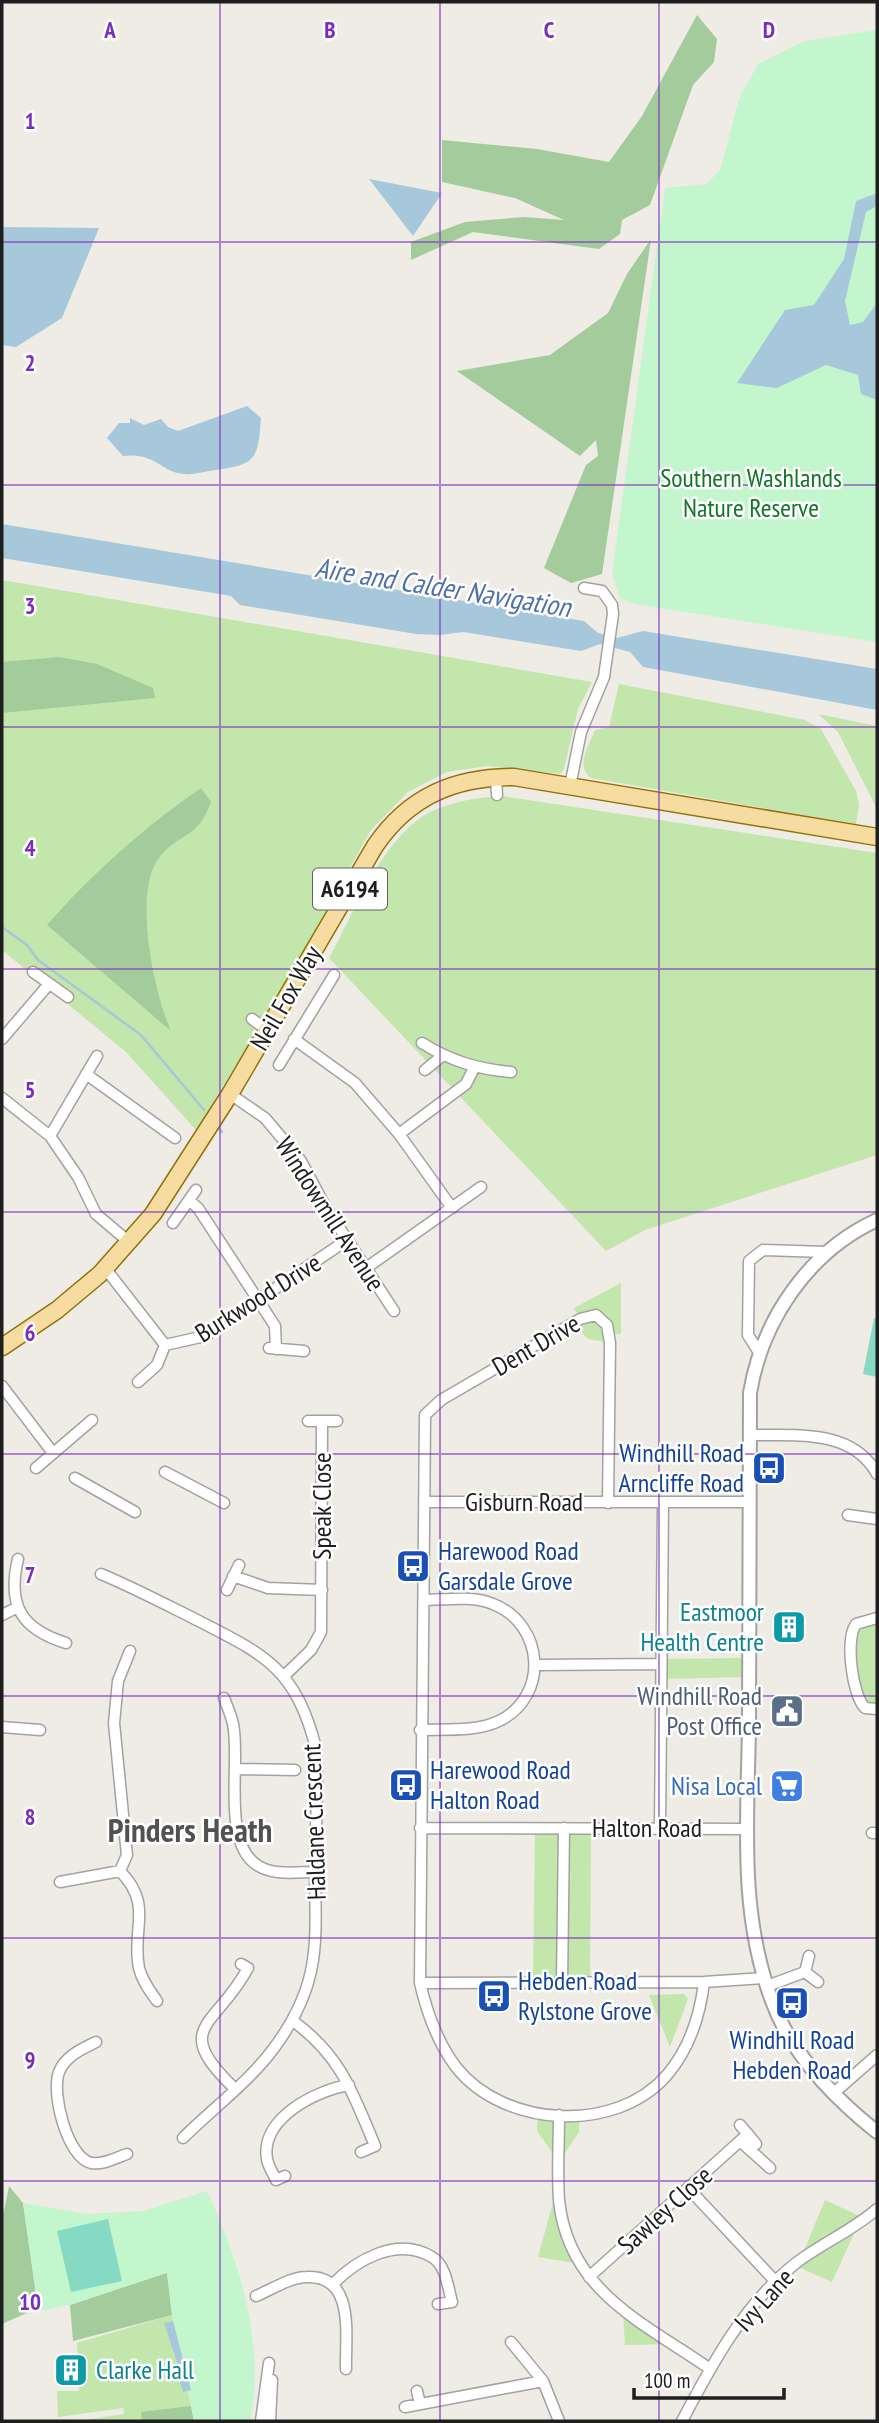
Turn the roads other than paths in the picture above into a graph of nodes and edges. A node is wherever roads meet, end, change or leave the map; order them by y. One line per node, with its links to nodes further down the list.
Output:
1 (584, 588): 3 (street)
2 (496, 777): 3 (main road, Neil Fox Way / A6194); 4 (street); 11 (main road, Neil Fox Way / A6194)
3 (570, 786): 5 (main road, Neil Fox Way / A6194)
4 (497, 794)
5 (877, 836)
6 (33, 972): 8 (street)
7 (334, 975): 13 (street)
8 (50, 984): 9 (street); 12 (street)
9 (68, 997)
10 (252, 1019): 11 (street)
11 (267, 1030): 22 (main road, Neil Fox Way / A6194)
12 (2, 1039)
13 (294, 1039): 17 (street); 24 (street)
14 (422, 1043): 16 (street)
15 (97, 1056): 21 (street)
16 (442, 1056): 18 (street); 19 (street)
17 (279, 1065)
18 (474, 1068): 20 (street); 24 (street)
19 (425, 1070)
20 (510, 1072)
21 (86, 1074): 25 (street); 26 (street)
22 (230, 1094): 33 (street, Windowmill Avenue); 34 (main road, Neil Fox Way / A6194)
23 (2, 1098): 25 (street)
24 (400, 1134): 30 (street)
25 (50, 1136): 34 (street)
26 (175, 1138)
27 (481, 1187): 30 (street)
28 (196, 1190): 29 (street)
29 (189, 1200): 32 (street); 38 (street)
30 (452, 1208): 37 (street)
31 (877, 1220): 35 (street)
32 (173, 1223)
33 (347, 1240): 37 (street, Windowmill Avenue); 38 (street, Burkwood Drive)
34 (129, 1242): 36 (main road, Neil Fox Way / A6194)
35 (826, 1252): 43 (street); 43 (street)
36 (105, 1268): 40 (street); 41 (main road, Neil Fox Way / A6194)
37 (366, 1268): 39 (street, Windowmill Avenue)
38 (259, 1300): 40 (street, Burkwood Drive); 42 (street)
39 (394, 1311)
40 (164, 1345): 44 (street)
41 (2, 1346)
42 (303, 1351)
43 (760, 1354): 50 (street)
44 (138, 1382)
45 (2, 1386): 51 (street)
46 (92, 1420): 51 (street)
47 (308, 1421): 48 (street, Speak Close)
48 (322, 1422): 49 (street, Speak Close); 69 (street, Speak Close)
49 (337, 1422)
50 (750, 1435): 54 (street); 57 (street)
51 (53, 1453): 52 (street)
52 (36, 1468)
53 (165, 1472): 58 (street)
54 (877, 1474)
55 (75, 1478): 61 (street)
56 (425, 1502): 59 (street, Gisburn Road); 59 (street, Dent Drive); 70 (street)
57 (750, 1502): 60 (street, Gisburn Road); 89 (street)
58 (224, 1503)
59 (608, 1503): 60 (street, Gisburn Road)
60 (663, 1503): 76 (street)
61 (135, 1512)
62 (848, 1516): 63 (street)
63 (877, 1519)
64 (18, 1559): 71 (street)
65 (239, 1565): 67 (street)
66 (101, 1574): 78 (street, Haldane Crescent)
67 (233, 1576): 68 (street); 69 (street, Speak Close)
68 (227, 1590)
69 (322, 1590): 78 (street, Speak Close)
70 (424, 1600): 77 (street); 83 (street)
71 (18, 1607): 72 (street); 74 (street)
72 (2, 1615)
73 (877, 1618): 80 (street)
74 (66, 1643)
75 (131, 1657): 90 (street)
76 (661, 1664): 77 (street); 86 (street)
77 (536, 1665): 83 (street)
78 (284, 1676): 91 (street, Haldane Crescent)
79 (224, 1698): 84 (street)
80 (877, 1709)
81 (2, 1727): 82 (street)
82 (40, 1730)
83 (420, 1730): 87 (street)
84 (235, 1769): 85 (street); 91 (street)
85 (295, 1770)
86 (660, 1827): 88 (street, Halton Road); 89 (street, Halton Road)
87 (420, 1828): 88 (street, Halton Road); 99 (street)
88 (564, 1828): 100 (street)
89 (748, 1829): 97 (street)
90 (120, 1871): 92 (street); 101 (street)
91 (316, 1872): 102 (street, Haldane Crescent)
92 (60, 1882)
93 (808, 1956): 95 (street)
94 (241, 1964): 106 (street)
95 (805, 1972): 97 (street); 98 (street)
96 (704, 1982): 97 (street); 100 (street); 108 (street)
97 (765, 1982): 107 (street)
98 (818, 1982)
99 (420, 1983): 100 (street); 108 (street)
100 (562, 1983)
101 (157, 2001)
102 (293, 2021): 105 (street); 106 (street, Haldane Crescent)
103 (96, 2042): 115 (street)
104 (877, 2055): 107 (street)
105 (349, 2085): 114 (street); 117 (street)
106 (234, 2088): 111 (street, Haldane Crescent)
107 (835, 2092): 110 (street)
108 (559, 2115): 120 (street)
109 (740, 2125): 112 (street)
110 (877, 2132)
111 (183, 2138)
112 (744, 2138): 113 (street); 116 (street); 118 (street, Sawley Close)
113 (756, 2144)
114 (361, 2152)
115 (127, 2154)
116 (771, 2168)
117 (285, 2176)
118 (689, 2189): 120 (street, Sawley Close); 121 (street)
119 (877, 2209): 121 (street, Ivy Lane)
120 (589, 2277): 126 (street)
121 (775, 2281): 126 (street, Ivy Lane)
122 (332, 2285): 123 (street); 124 (street); 127 (street)
123 (256, 2296)
124 (439, 2304)
125 (511, 2342): 128 (street)
126 (710, 2368): 135 (street, Ivy Lane)
127 (345, 2369)
128 (543, 2381): 130 (street); 134 (street)
129 (417, 2390): 130 (street)
130 (420, 2404): 131 (street)
131 (404, 2407)
132 (261, 2421): 133 (street)
133 (270, 2421)
134 (559, 2421)
135 (682, 2421)

